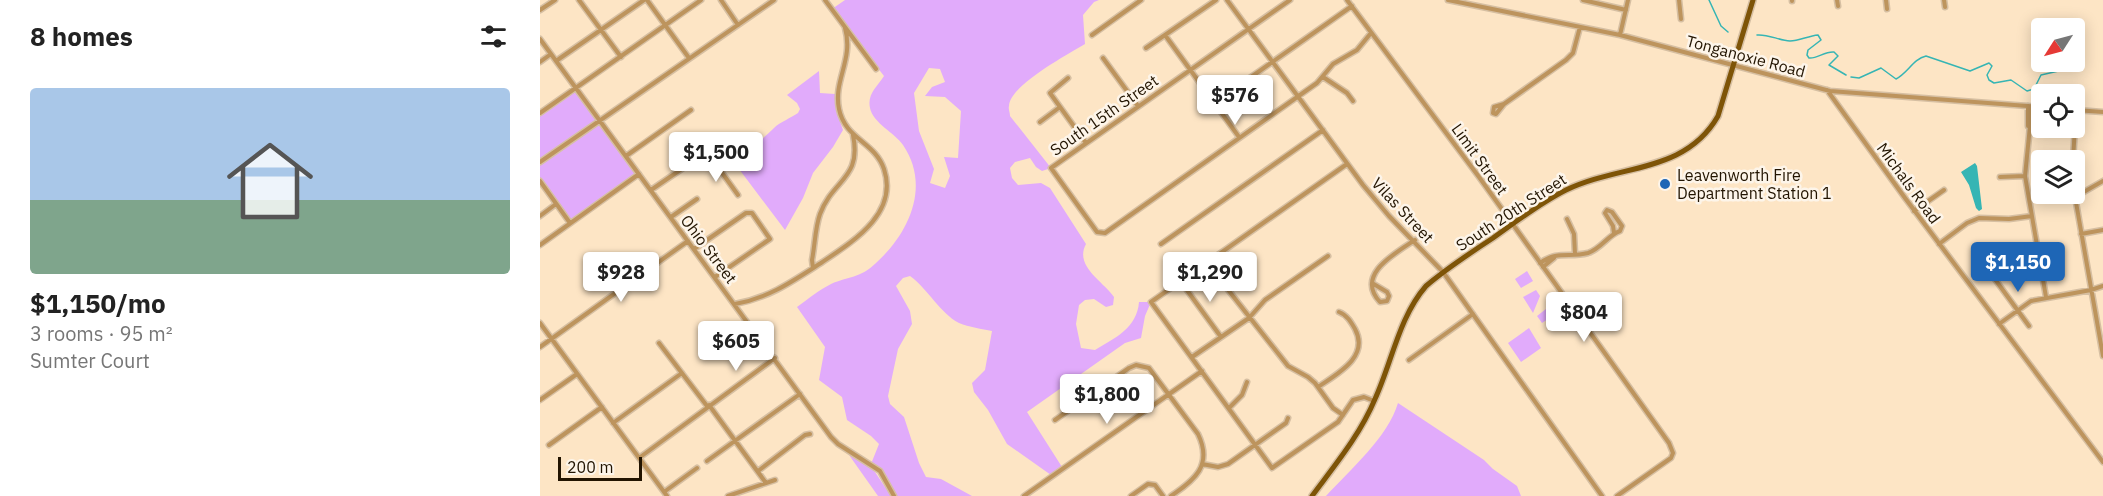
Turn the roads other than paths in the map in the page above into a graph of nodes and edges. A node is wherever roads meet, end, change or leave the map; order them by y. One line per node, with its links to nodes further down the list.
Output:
1 (555, 0): 26 (street)
2 (579, 0): 34 (street)
3 (646, 0): 29 (street); 34 (street)
4 (701, 0): 29 (street)
5 (721, 0): 30 (street)
6 (774, 0): 30 (street)
7 (825, 0): 32 (street)
8 (1141, 0): 36 (street)
9 (1216, 0): 37 (street)
10 (1227, 0): 33 (street, Vilas Street)
11 (1290, 0): 33 (street, South 15th Street)
12 (1347, 0): 22 (street, Limit Street)
13 (1448, 0): 31 (street, Tonganoxie Road)
14 (1583, 0): 21 (street)
15 (1628, 0): 27 (street)
16 (1679, 0): 28 (street)
17 (1753, 0): 50 (main road, South 20th Street)
18 (1837, 0): 23 (street)
19 (1886, 0): 25 (street)
20 (1944, 0): 24 (street)
21 (1592, 1): 27 (street)
22 (1352, 6): 35 (street, Limit Street); 49 (street)
23 (1838, 6)
24 (1945, 7)
25 (1887, 9)
26 (540, 10)
27 (1626, 10): 38 (street)
28 (1682, 19)
29 (665, 25): 44 (street); 45 (street)
30 (738, 25): 45 (street)
31 (1580, 27): 38 (street, Tonganoxie Road); 60 (street)
32 (845, 28): 40 (street); 41 (street)
33 (1248, 29): 49 (street, Vilas Street); 52 (street, South 15th Street)
34 (601, 30): 44 (street); 47 (street)
35 (1371, 33): 53 (street); 97 (street, Limit Street)
36 (1092, 35)
37 (1165, 35): 42 (street); 52 (street)
38 (1620, 35): 50 (street, Tonganoxie Road)
39 (540, 39): 43 (street, Ohio Street)
40 (858, 45): 41 (street); 51 (street)
41 (848, 47): 71 (street)
42 (1146, 48)
43 (551, 54): 47 (street, Ohio Street); 48 (street)
44 (621, 57): 55 (street)
45 (689, 58): 68 (street)
46 (1103, 58): 61 (street)
47 (556, 61): 55 (street, Ohio Street)
48 (540, 62)
49 (1273, 62): 57 (street, Vilas Street); 59 (street)
50 (1734, 66): 56 (street, Tonganoxie Road); 97 (main road, South 20th Street)
51 (876, 69)
52 (1190, 70): 59 (street); 61 (street, South 15th Street)
53 (1323, 76): 57 (street); 58 (street)
54 (1068, 78): 63 (street)
55 (576, 88): 67 (street); 68 (street, Ohio Street)
56 (1827, 90): 62 (street, Tonganoxie Road); 91 (street, Michals Road)
57 (1298, 96): 70 (street, Vilas Street); 72 (street)
58 (1353, 101)
59 (1214, 103): 72 (street)
60 (1504, 104)
61 (1138, 106): 74 (street, South 15th Street)
62 (2030, 106): 80 (street)
63 (1060, 108): 69 (street); 74 (street)
64 (691, 110): 76 (street)
65 (2085, 111): 66 (street)
66 (2103, 112)
67 (540, 113)
68 (600, 120): 76 (street, Ohio Street); 77 (street)
69 (1040, 122)
70 (1323, 130): 78 (street, Vilas Street); 104 (street)
71 (853, 135): 73 (street); 75 (street)
72 (1239, 137): 74 (street, South 15th Street)
73 (864, 143): 75 (street); 114 (street)
74 (1086, 143)
75 (856, 149): 114 (street)
76 (626, 156): 79 (street, Ohio Street)
77 (540, 162)
78 (1347, 164): 101 (street, Vilas Street); 111 (street)
79 (639, 174): 84 (street, Ohio Street); 96 (street)
80 (2025, 176): 81 (street); 93 (street)
81 (2000, 177)
82 (540, 181): 89 (street)
83 (2103, 181): 86 (street)
84 (651, 190): 87 (street); 94 (street, Ohio Street)
85 (1944, 190): 91 (street)
86 (2085, 191)
87 (738, 195)
88 (697, 199): 94 (street)
89 (556, 204): 92 (street); 96 (street)
90 (2077, 204): 100 (street)
91 (1914, 211): 105 (street, Michals Road)
92 (540, 216)
93 (2032, 216): 105 (street); 109 (street)
94 (671, 217): 102 (street, Ohio Street)
95 (1567, 219): 107 (street)
96 (570, 223): 103 (street)
97 (1512, 225): 112 (street, Limit Street); 115 (main road, South 20th Street)
98 (2103, 230): 100 (street)
99 (1614, 233): 99 (street); 107 (street)
100 (2081, 234): 120 (street)
101 (1415, 240): 115 (street, Vilas Street); 118 (street)
102 (688, 241): 106 (street, Ohio Street); 131 (street)
103 (540, 244)
104 (1161, 244)
105 (1939, 244): 128 (street, Michals Road)
106 (694, 249): 116 (street, Ohio Street); 116 (street)
107 (1575, 254): 112 (street)
108 (1328, 256): 126 (street)
109 (2038, 257): 113 (street); 121 (street)
110 (1980, 262): 113 (street)
111 (1207, 263): 117 (street); 126 (street)
112 (1541, 265): 175 (street, Limit Street)
113 (1989, 267): 123 (street)
114 (813, 268): 122 (street)
115 (1443, 272): 125 (street, Vilas Street); 146 (main road, South 20th Street)
116 (715, 277): 122 (street, Ohio Street)
117 (1181, 282): 130 (street); 135 (street)
118 (1372, 283): 118 (street)
119 (2103, 286): 120 (street)
120 (2091, 290): 121 (street); 134 (street)
121 (2046, 297): 123 (street)
122 (735, 304): 136 (street, Ohio Street)
123 (2017, 310): 128 (street); 129 (street)
124 (1339, 312): 142 (street)
125 (1473, 314): 137 (street); 174 (street, Vilas Street)
126 (1249, 318): 130 (street); 142 (street)
127 (540, 323): 131 (street)
128 (1999, 324): 160 (street, Michals Road)
129 (2029, 326)
130 (1221, 337): 135 (street)
131 (552, 339): 133 (street); 139 (street)
132 (659, 343): 140 (street)
133 (540, 347)
134 (2103, 356)
135 (1192, 357): 138 (street)
136 (775, 358): 143 (street, Ohio Street); 147 (street)
137 (1408, 360)
138 (1202, 371): 144 (street); 149 (street)
139 (577, 374): 145 (street); 148 (street)
140 (682, 374): 147 (street); 153 (street)
141 (1247, 382): 149 (street)
142 (1318, 387): 150 (street)
143 (800, 394): 155 (street); 168 (street, Ohio Street)
144 (1169, 394): 152 (street); 161 (street); 169 (street)
145 (540, 400)
146 (1374, 402): 150 (street); 173 (main road, South 20th Street)
147 (708, 405): 155 (street); 158 (street)
148 (602, 407): 153 (street); 156 (street)
149 (1229, 408): 157 (street)
150 (1343, 415): 157 (street)
151 (1288, 418): 157 (street)
152 (1055, 420)
153 (613, 423): 158 (street)
154 (810, 434): 163 (street)
155 (736, 441): 159 (street); 163 (street)
156 (549, 445)
157 (1255, 445): 161 (street)
158 (639, 458): 166 (street)
159 (707, 461)
160 (2103, 462)
161 (1202, 464): 172 (street)
162 (697, 468): 166 (street)
163 (758, 471): 165 (street)
164 (775, 480): 165 (street)
165 (766, 483): 167 (street)
166 (665, 494)
167 (728, 496)
168 (894, 496)
169 (1024, 496)
170 (1131, 496): 171 (street)
171 (1162, 496)
172 (1171, 496)
173 (1312, 496)
174 (1602, 496)
175 (1617, 496)

